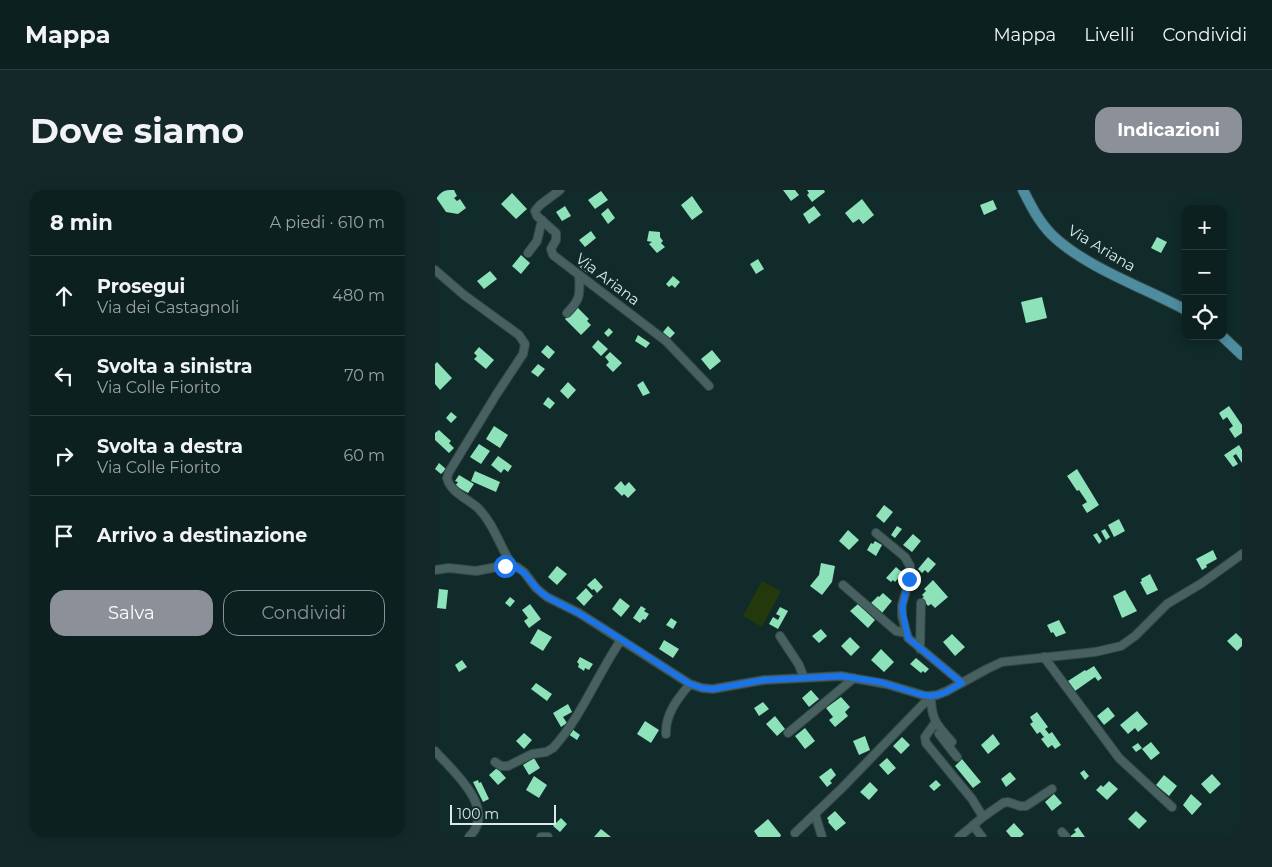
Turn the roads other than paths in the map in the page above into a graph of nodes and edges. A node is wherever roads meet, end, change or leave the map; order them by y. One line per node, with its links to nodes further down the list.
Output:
1 (560, 190): 3 (street)
2 (1023, 190): 7 (main road, Via Ariana)
3 (542, 220): 4 (street); 6 (street, Via Ariana)
4 (528, 253)
5 (435, 270): 14 (street)
6 (579, 275): 8 (street); 11 (street, Via Ariana)
7 (1182, 308)
8 (567, 313)
9 (1226, 340): 10 (main road)
10 (1242, 355)
11 (709, 386)
12 (876, 533): 18 (street)
13 (1242, 554): 22 (street)
14 (512, 565): 15 (street); 20 (street)
15 (435, 570)
16 (843, 585): 18 (street)
17 (921, 604): 21 (street)
18 (906, 632): 21 (street)
19 (780, 636): 23 (street)
20 (621, 640): 26 (street); 34 (street)
21 (920, 649): 25 (street)
22 (1044, 658): 25 (street); 36 (street)
23 (804, 678): 24 (street); 26 (street)
24 (854, 678): 27 (street); 29 (street)
25 (962, 683): 27 (street)
26 (690, 684): 30 (street)
27 (931, 696): 28 (street); 37 (street)
28 (935, 723): 31 (street); 33 (street); 38 (street)
29 (788, 733)
30 (666, 734)
31 (952, 742)
32 (435, 751): 41 (street)
33 (957, 757)
34 (495, 762)
35 (1052, 790): 38 (street)
36 (1172, 806)
37 (815, 814): 40 (street); 44 (street)
38 (983, 817): 39 (street)
39 (973, 825): 45 (street); 46 (street)
40 (795, 833)
41 (469, 837)
42 (541, 837): 43 (street)
43 (548, 837)
44 (822, 837)
45 (959, 837)
46 (982, 837)

